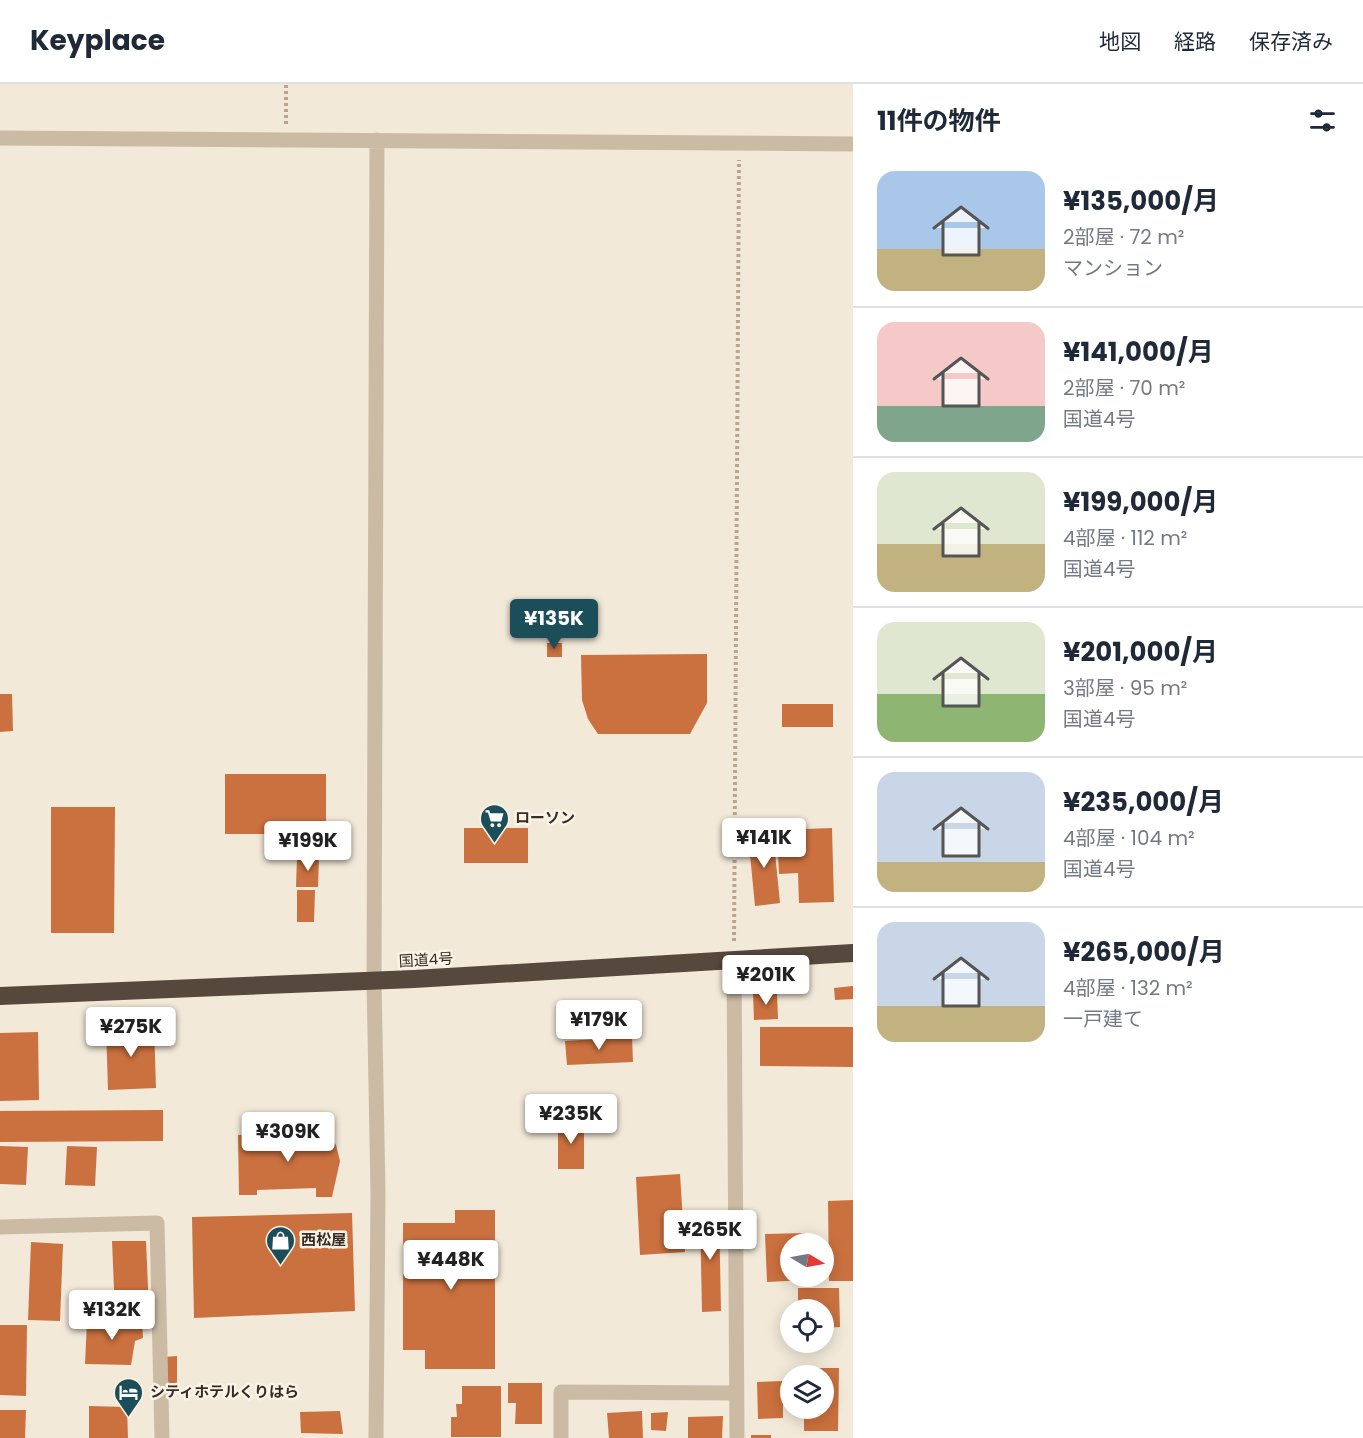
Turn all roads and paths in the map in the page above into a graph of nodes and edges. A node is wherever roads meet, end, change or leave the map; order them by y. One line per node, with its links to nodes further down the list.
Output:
1 (286, 84): 3 (path)
2 (0, 138): 3 (street)
3 (285, 140): 4 (street)
4 (377, 140): 5 (street); 9 (street)
5 (739, 144): 6 (street); 8 (path)
6 (853, 144)
7 (853, 953): 8 (highway, 国道4号)
8 (734, 959): 9 (highway, 国道4号); 12 (street)
9 (374, 980): 10 (highway, 国道4号); 14 (street)
10 (0, 996)
11 (0, 1227): 13 (street)
12 (736, 1393): 15 (street); 16 (street)
13 (162, 1438)
14 (376, 1438)
15 (561, 1438)
16 (737, 1438)

